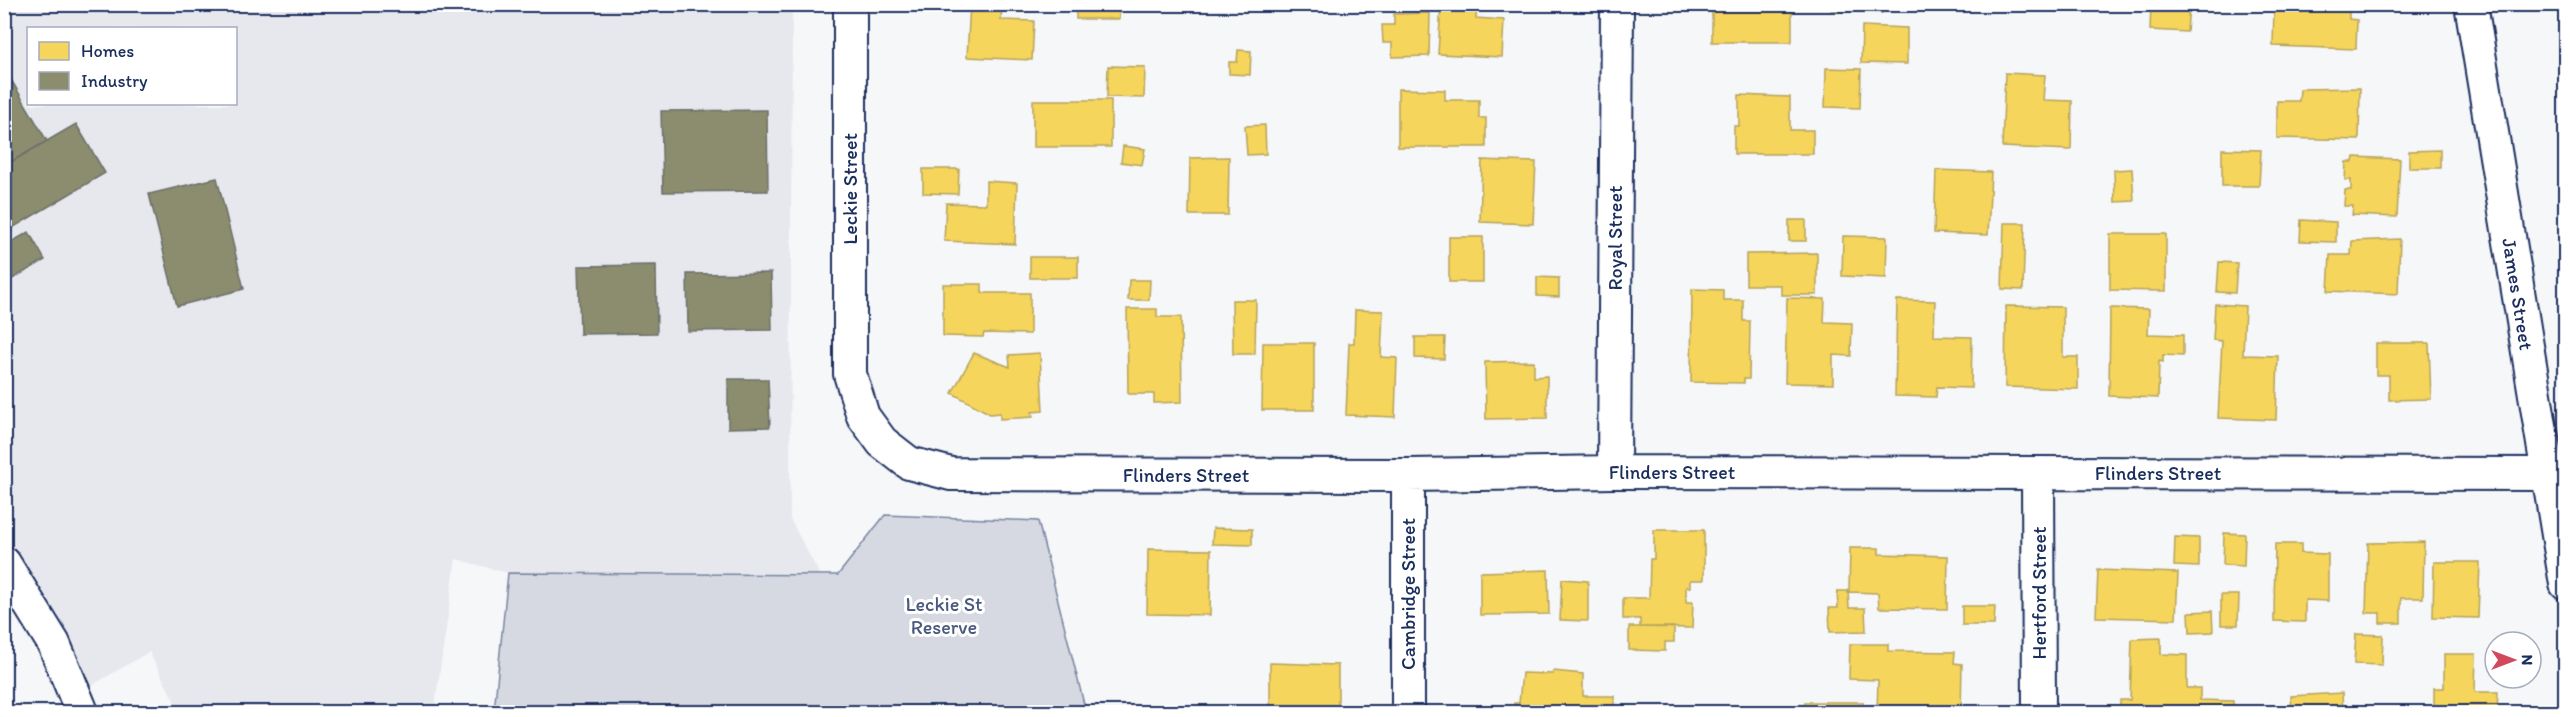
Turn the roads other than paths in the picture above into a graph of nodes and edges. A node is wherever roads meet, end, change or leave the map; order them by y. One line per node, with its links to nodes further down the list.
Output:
1 (849, 4): 4 (street, Leckie Street)
2 (1617, 4): 5 (street, Royal Street)
3 (2471, 4): 7 (street, James Street)
4 (849, 374): 8 (street, Flinders Street)
5 (1614, 472): 6 (street, Flinders Street); 8 (street, Flinders Street)
6 (2038, 473): 7 (street, Flinders Street); 13 (street, Hertford Street)
7 (2547, 474): 10 (street, James Street)
8 (1408, 475): 12 (street, Cambridge Street)
9 (4, 563): 11 (street)
10 (2565, 584)
11 (82, 712)
12 (1408, 712)
13 (2039, 712)

